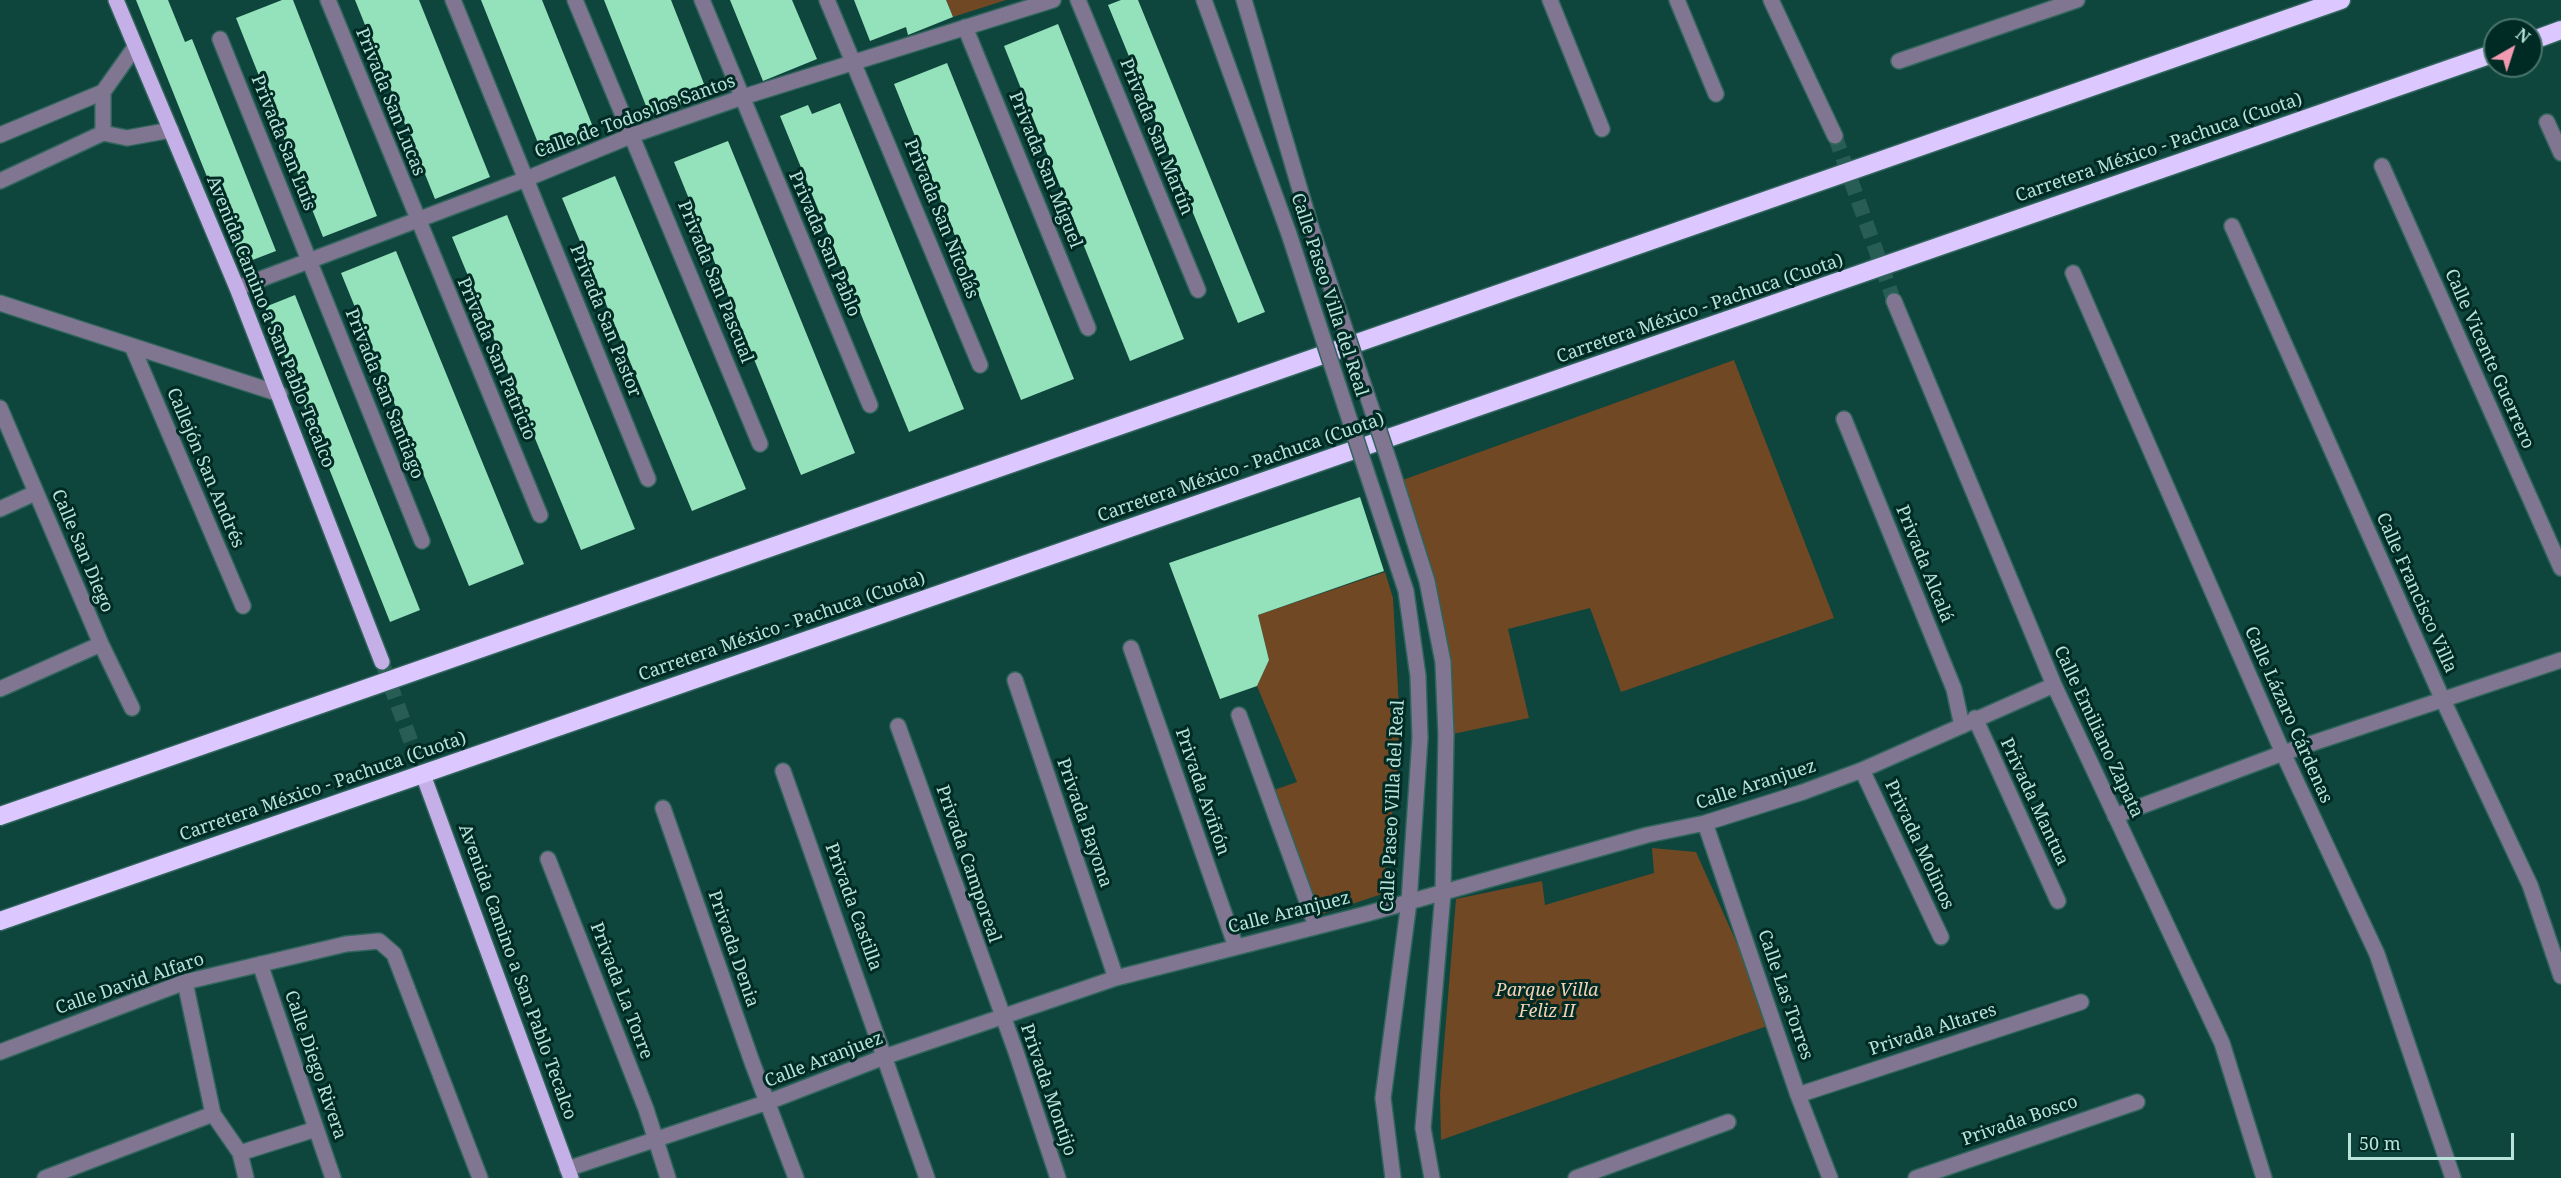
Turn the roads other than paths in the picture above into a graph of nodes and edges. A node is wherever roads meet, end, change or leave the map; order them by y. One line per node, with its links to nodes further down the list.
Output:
1 (116, 0): 20 (main road, Avenida Camino a San Pablo Tecalco)
2 (328, 0): 38 (street, Privada San Lucas)
3 (453, 0): 36 (street, Privada San Pastor)
4 (575, 0): 32 (street, Privada San Pascual)
5 (702, 0): 26 (street, Privada San Pablo)
6 (827, 0): 23 (street, Privada San Nicolás)
7 (1053, 0): 16 (street, Calle de Todos los Santos)
8 (1078, 0): 43 (street, Privada San Martín)
9 (1204, 0): 84 (street, Calle Paseo Villa del Real, bridge)
10 (1244, 0): 82 (street, Calle Paseo Villa del Real, bridge)
11 (1550, 0): 28 (street)
12 (1677, 0): 25 (street)
13 (1772, 0): 33 (street)
14 (2077, 0): 22 (street)
15 (2341, 0): 78 (highway)
16 (965, 27): 23 (street, Calle de Todos los Santos); 46 (street, Privada San Miguel)
17 (2561, 30): 18 (highway)
18 (2543, 36)
19 (220, 39): 40 (street, Privada San Luis)
20 (135, 46): 24 (street); 29 (main road, Avenida Camino a San Pablo Tecalco)
21 (2483, 57): 85 (highway, Carretera México - Pachuca (Cuota))
22 (1899, 61)
23 (854, 63): 26 (street, Calle de Todos los Santos); 48 (street, Privada San Nicolás)
24 (103, 92): 30 (street); 31 (street)
25 (1716, 94)
26 (743, 97): 32 (street, Calle de Todos los Santos); 50 (street, Privada San Pablo)
27 (2547, 122): 34 (street)
28 (1602, 129)
29 (171, 130): 30 (street); 42 (main road, Avenida Camino a San Pablo Tecalco)
30 (103, 132): 37 (street)
31 (0, 135)
32 (633, 135): 36 (street, Calle de Todos los Santos); 53 (street, Privada San Pascual)
33 (1835, 136)
34 (2561, 153)
35 (2382, 166): 59 (street, Calle Vicente Guerrero)
36 (526, 178): 38 (street, Calle de Todos los Santos); 54 (street, Privada San Pastor)
37 (0, 181)
38 (416, 218): 40 (street, Calle de Todos los Santos); 57 (street, Privada San Patricio)
39 (2232, 226): 68 (street, Calle Francisco Villa)
40 (311, 261): 42 (street, Calle de Todos los Santos); 58 (street, Privada San Santiago)
41 (2073, 273): 73 (street, Calle Lázaro Cárdenas)
42 (237, 288): 49 (main road, Avenida Camino a San Pablo Tecalco)
43 (1198, 290)
44 (1894, 301): 66 (street, Calle Emiliano Zapata)
45 (0, 303): 47 (street)
46 (1088, 328)
47 (132, 346): 49 (street); 60 (street, Callejón San Andrés)
48 (980, 365)
49 (280, 394): 64 (main road, Avenida Camino a San Pablo Tecalco)
50 (870, 405)
51 (0, 408): 55 (street, Calle San Diego)
52 (1844, 419): 71 (street, Privada Alcalá)
53 (760, 444)
54 (648, 479)
55 (35, 493): 56 (street); 61 (street, Calle San Diego)
56 (0, 509)
57 (540, 515)
58 (423, 541)
59 (2561, 568)
60 (243, 606)
61 (101, 644): 67 (street); 69 (street, Calle San Diego)
62 (1131, 648): 88 (street, Privada Aviñón)
63 (2561, 660): 68 (street)
64 (382, 662)
65 (1015, 680): 91 (street, Privada Bayona)
66 (2054, 686): 71 (street, Calle Aranjuez); 79 (street, Calle Emiliano Zapata)
67 (0, 689)
68 (2442, 698): 73 (street); 90 (street, Calle Francisco Villa)
69 (132, 708)
70 (1239, 715): 86 (street)
71 (1969, 722): 74 (street, Calle Aranjuez); 83 (street, Privada Mantua)
72 (898, 726): 94 (street, Privada Camporeal)
73 (2283, 753): 79 (street); 120 (street, Calle Lázaro Cárdenas)
74 (1862, 770): 80 (street, Calle Aranjuez); 87 (street, Privada Molinos)
75 (783, 771): 96 (street, Privada Castilla)
76 (425, 780): 105 (main road, Avenida Camino a San Pablo Tecalco)
77 (663, 808): 98 (street, Privada Denia)
78 (0, 816)
79 (2115, 816): 119 (street, Calle Emiliano Zapata)
80 (1705, 823): 82 (street, Calle Aranjuez); 97 (street, Calle Las Torres)
81 (548, 859): 103 (street, Privada La Torre)
82 (1443, 892): 84 (street, Calle Aranjuez); 115 (street, Calle Paseo Villa del Real)
83 (2058, 901)
84 (1409, 902): 86 (street, Calle Aranjuez); 114 (street, Calle Paseo Villa del Real)
85 (0, 921)
86 (1316, 926): 88 (street, Calle Aranjuez)
87 (1941, 937)
88 (1236, 947): 91 (street, Calle Aranjuez)
89 (260, 964): 92 (street, Calle David Alfaro); 102 (street, Calle Diego Rivera); 109 (street, Calle David Alfaro)
90 (2561, 976)
91 (1116, 978): 94 (street, Calle Aranjuez)
92 (185, 982): 95 (street, Calle David Alfaro); 100 (street)
93 (2081, 1002): 97 (street, Privada Altares)
94 (1001, 1016): 96 (street, Calle Aranjuez); 113 (street, Privada Montijo)
95 (0, 1052)
96 (884, 1057): 98 (street, Calle Aranjuez); 112 (street, Privada Castilla)
97 (1798, 1095): 117 (street, Calle Las Torres)
98 (768, 1102): 103 (street, Calle Aranjuez); 111 (street, Privada Denia)
99 (2137, 1102): 118 (street, Privada Bosco)
100 (213, 1114): 104 (street); 106 (street)
101 (1728, 1122): 116 (street)
102 (316, 1129): 104 (street); 108 (street, Calle Diego Rivera)
103 (655, 1138): 105 (street, Calle Aranjuez); 110 (street, Privada La Torre)
104 (240, 1153): 107 (street)
105 (569, 1173)
106 (45, 1178)
107 (246, 1178)
108 (333, 1178)
109 (480, 1178)
110 (668, 1178)
111 (796, 1178)
112 (927, 1178)
113 (1058, 1178)
114 (1393, 1178)
115 (1432, 1178)
116 (1576, 1178)
117 (1830, 1178)
118 (1916, 1178)
119 (2264, 1178)
120 (2453, 1178)

